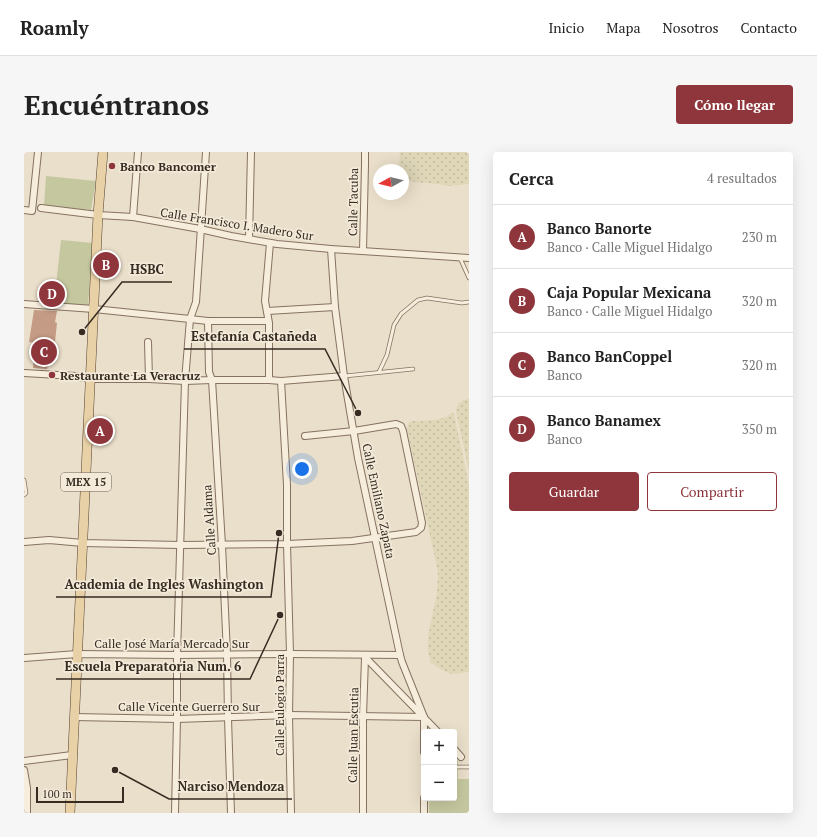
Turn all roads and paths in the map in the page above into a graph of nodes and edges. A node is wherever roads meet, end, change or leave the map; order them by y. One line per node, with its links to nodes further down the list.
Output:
1 (38, 152): 8 (street)
2 (103, 152): 9 (main road, MEX 15)
3 (138, 152): 10 (street)
4 (206, 152): 11 (street)
5 (251, 152): 12 (street)
6 (365, 152): 15 (street, Calle Tacuba)
7 (40, 208): 9 (street, Calle Francisco I. Madero Sur)
8 (24, 210)
9 (98, 216): 10 (street, Calle Francisco I. Madero Sur); 22 (main road, MEX 15)
10 (133, 217): 11 (street, Calle Francisco I. Madero Sur)
11 (200, 229): 12 (street, Calle Francisco I. Madero Sur); 24 (street)
12 (249, 239): 13 (street, Calle Francisco I. Madero Sur)
13 (270, 243): 14 (street, Calle Francisco I. Madero Sur); 23 (street)
14 (331, 250): 15 (street, Calle Francisco I. Madero Sur); 21 (street, Calle Emiliano Zapata)
15 (363, 252): 16 (street, Calle Francisco I. Madero Sur)
16 (460, 258): 17 (street, Calle Francisco I. Madero Sur); 18 (lane)
17 (469, 258)
18 (469, 278)
19 (469, 302): 29 (lane)
20 (24, 304): 22 (street)
21 (335, 307): 23 (street); 31 (street, Calle Emiliano Zapata)
22 (94, 309): 24 (street); 32 (main road, MEX 15)
23 (267, 311): 25 (street)
24 (190, 319): 26 (street); 36 (street)
25 (268, 321): 26 (street); 35 (street)
26 (208, 322): 34 (street, Calle Aldama)
27 (148, 342): 33 (street)
28 (413, 369): 29 (lane)
29 (379, 372): 31 (lane)
30 (24, 373): 32 (street)
31 (344, 376): 37 (street); 38 (street, Calle Emiliano Zapata)
32 (90, 379): 33 (street); 44 (main road, MEX 15)
33 (149, 379): 36 (street)
34 (212, 380): 35 (street); 36 (street); 47 (street, Calle Aldama)
35 (269, 380): 37 (street)
36 (185, 381): 46 (street)
37 (281, 381): 45 (street, Calle Eulogio Parra)
38 (354, 431): 39 (street); 42 (street, Calle Emiliano Zapata); 42 (street)
39 (305, 436)
40 (24, 480): 41 (lane)
41 (24, 495)
42 (375, 538): 45 (street); 51 (street, Calle Emiliano Zapata)
43 (24, 542): 44 (street)
44 (83, 543): 46 (street); 48 (main road, MEX 15)
45 (287, 544): 47 (street); 50 (street, Calle Eulogio Parra)
46 (180, 545): 47 (street); 52 (street)
47 (222, 545): 49 (street, Calle Aldama)
48 (77, 654): 52 (street, Calle José María Mercado Sur); 54 (street, Calle José María Mercado Sur); 57 (main road, MEX 15)
49 (227, 654): 50 (street, Calle José María Mercado Sur); 52 (street, Calle José María Mercado Sur); 59 (street, Calle Aldama)
50 (290, 654): 53 (street, Calle José María Mercado Sur); 55 (street, Calle Eulogio Parra)
51 (400, 654): 53 (street, Calle José María Mercado Sur); 58 (street, Calle Emiliano Zapata)
52 (177, 655): 60 (street)
53 (364, 656): 56 (street, Calle Juan Escutia); 58 (street)
54 (24, 658)
55 (290, 715): 56 (street, Calle Vicente Guerrero Sur); 59 (street, Calle Vicente Guerrero Sur); 75 (street, Calle Eulogio Parra)
56 (363, 716): 58 (street, Calle Vicente Guerrero Sur); 76 (street, Calle Juan Escutia)
57 (74, 717): 60 (street, Calle Vicente Guerrero Sur); 64 (main road, MEX 15)
58 (424, 717): 61 (street, Calle Emiliano Zapata); 62 (street)
59 (228, 718): 60 (street, Calle Vicente Guerrero Sur); 74 (street, Calle Aldama)
60 (177, 719): 73 (street)
61 (424, 729)
62 (435, 729)
63 (457, 753): 65 (street)
64 (72, 755): 66 (street); 72 (main road, MEX 15)
65 (461, 757)
66 (24, 761)
67 (457, 767): 68 (lane)
68 (469, 767)
69 (24, 770): 71 (street)
70 (424, 801): 77 (street)
71 (27, 813)
72 (70, 813)
73 (175, 813)
74 (231, 813)
75 (291, 813)
76 (363, 813)
77 (424, 813)

